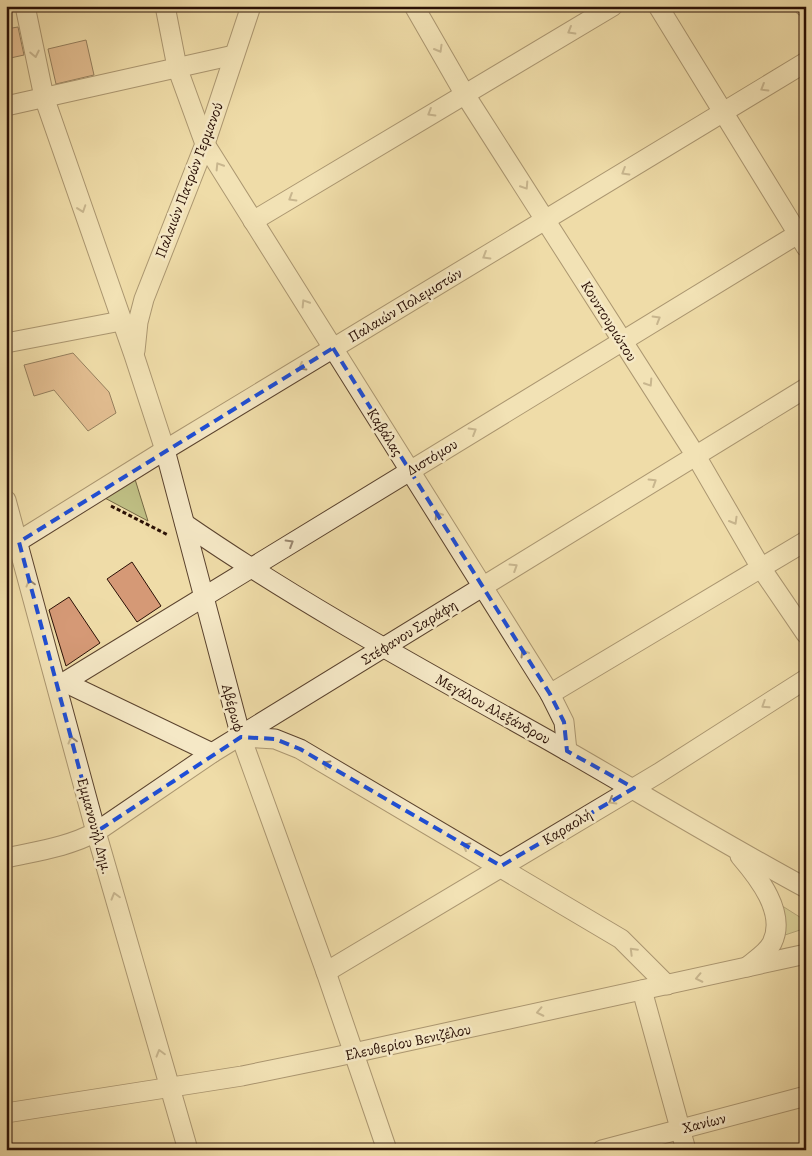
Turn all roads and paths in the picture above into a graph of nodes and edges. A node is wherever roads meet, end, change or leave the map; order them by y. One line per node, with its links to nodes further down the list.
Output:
1 (25, 6): 11 (street, Αβέρωφ, one-way to 11)
2 (165, 6): 9 (street, Καβάλας)
3 (250, 6): 7 (street, Παλαιών Πατρών Γερμανού)
4 (414, 6): 10 (street, Κουντουριώτου, one-way to 10)
5 (613, 6): 10 (street, one-way to 10)
6 (658, 6): 13 (street)
7 (234, 55): 9 (street); 14 (street, Παλαιών Πατρών Γερμανού)
8 (806, 62): 13 (street, Παλαιών Πολεμιστών, one-way to 13)
9 (178, 67): 11 (street); 14 (street, Καβάλας)
10 (464, 93): 15 (street, Κουντουριώτου, one-way to 15); 16 (street, one-way to 16)
11 (44, 97): 12 (street); 18 (street, Αβέρωφ, one-way to 18)
12 (6, 106)
13 (723, 112): 15 (street, Παλαιών Πολεμιστών, one-way to 15); 17 (street)
14 (205, 144): 16 (street, Καβάλας, one-way to 14); 22 (street, Παλαιών Πατρών Γερμανού)
15 (546, 219): 19 (street, Κουντουριώτου); 21 (street, Παλαιών Πολεμιστών, one-way to 21)
16 (253, 221): 21 (street, Καβάλας, one-way to 16)
17 (803, 236): 19 (street, Διστόμου, one-way to 17)
18 (121, 321): 20 (street); 22 (street, Αβέρωφ)
19 (621, 341): 25 (street, Κουντουριώτου, one-way to 25); 26 (street, Διστόμου, one-way to 19)
20 (6, 343)
21 (333, 348): 24 (street, Παλαιών Πολεμιστών, one-way to 24); 26 (street, Καβάλας)
22 (134, 355): 24 (street, Αβέρωφ)
23 (806, 388): 25 (street, Στέφανου Σαράφη)
24 (165, 450): 27 (street, Παλαιών Πολεμιστών); 29 (street, Αβέρωφ)
25 (696, 456): 34 (street, Κουντουριώτου, one-way to 34); 35 (street, Στέφανου Σαράφη, one-way to 25)
26 (409, 470): 33 (street, Διστόμου, one-way to 26); 35 (street, Καβάλας, one-way to 26)
27 (91, 496): 31 (street, Παλαιών Πολεμιστών); 32 (path)
28 (6, 500): 31 (street, Εμμανουήλ Δημ.)
29 (185, 524): 32 (street, Αβέρωφ); 33 (street, Μεγάλου Αλεξάνδρου)
30 (806, 541): 34 (street)
31 (12, 546): 40 (street, Εμμανουήλ Δημ., one-way to 31)
32 (190, 547): 36 (street, Αβέρωφ)
33 (248, 568): 36 (street, Διστόμου); 38 (street, Μεγάλου Αλεξάνδρου)
34 (761, 568): 37 (street, Κουντουριώτου); 41 (street)
35 (484, 586): 38 (street, Στέφανου Σαράφη); 41 (street, Καβάλας, one-way to 35)
36 (204, 595): 40 (street, Διστόμου); 42 (street, Αβέρωφ)
37 (806, 634)
38 (383, 647): 42 (street, Στέφανου Σαράφη); 43 (street, Μεγάλου Αλεξάνδρου)
39 (806, 678): 45 (street, Καραολή, one-way to 45)
40 (61, 684): 44 (street); 46 (street, Εμμανουήλ Δημ., one-way to 40)
41 (550, 694): 43 (street, Καβάλας)
42 (241, 737): 44 (street, Στέφανου Σαράφη); 49 (street, one-way to 42); 53 (street, Αβέρωφ)
43 (566, 751): 45 (street, Μεγάλου Αλεξάνδρου)
44 (212, 753): 46 (street, Στέφανου Σαράφη)
45 (634, 788): 47 (street, Μεγάλου Αλεξάνδρου); 49 (street, Καραολή, one-way to 49)
46 (96, 832): 48 (street, Στέφανου Σαράφη); 57 (street, Εμμανουήλ Δημ., one-way to 46)
47 (734, 849): 50 (street, Μεγάλου Αλεξάνδρου); 52 (street)
48 (6, 858)
49 (501, 866): 53 (street, Καραολή); 54 (street, one-way to 49)
50 (806, 888)
51 (806, 954): 52 (street, Ελευθερίου Βενιζέλου)
52 (746, 968): 54 (street, Ελευθερίου Βενιζέλου, one-way to 54)
53 (326, 972): 56 (street, Αβέρωφ)
54 (667, 985): 55 (street, Ελευθερίου Βενιζέλου)
55 (642, 990): 56 (street, Ελευθερίου Βενιζέλου, one-way to 56); 60 (street)
56 (353, 1054): 57 (street, Ελευθερίου Βενιζέλου); 62 (street, Αβέρωφ)
57 (170, 1086): 59 (street, Ελευθερίου Βενιζέλου); 61 (street, Εμμανουήλ Δημ.)
58 (806, 1096): 60 (street, Χανίων)
59 (6, 1113)
60 (680, 1129): 63 (street, Χανίων); 64 (street)
61 (188, 1150)
62 (387, 1150)
63 (602, 1150)
64 (686, 1150)

